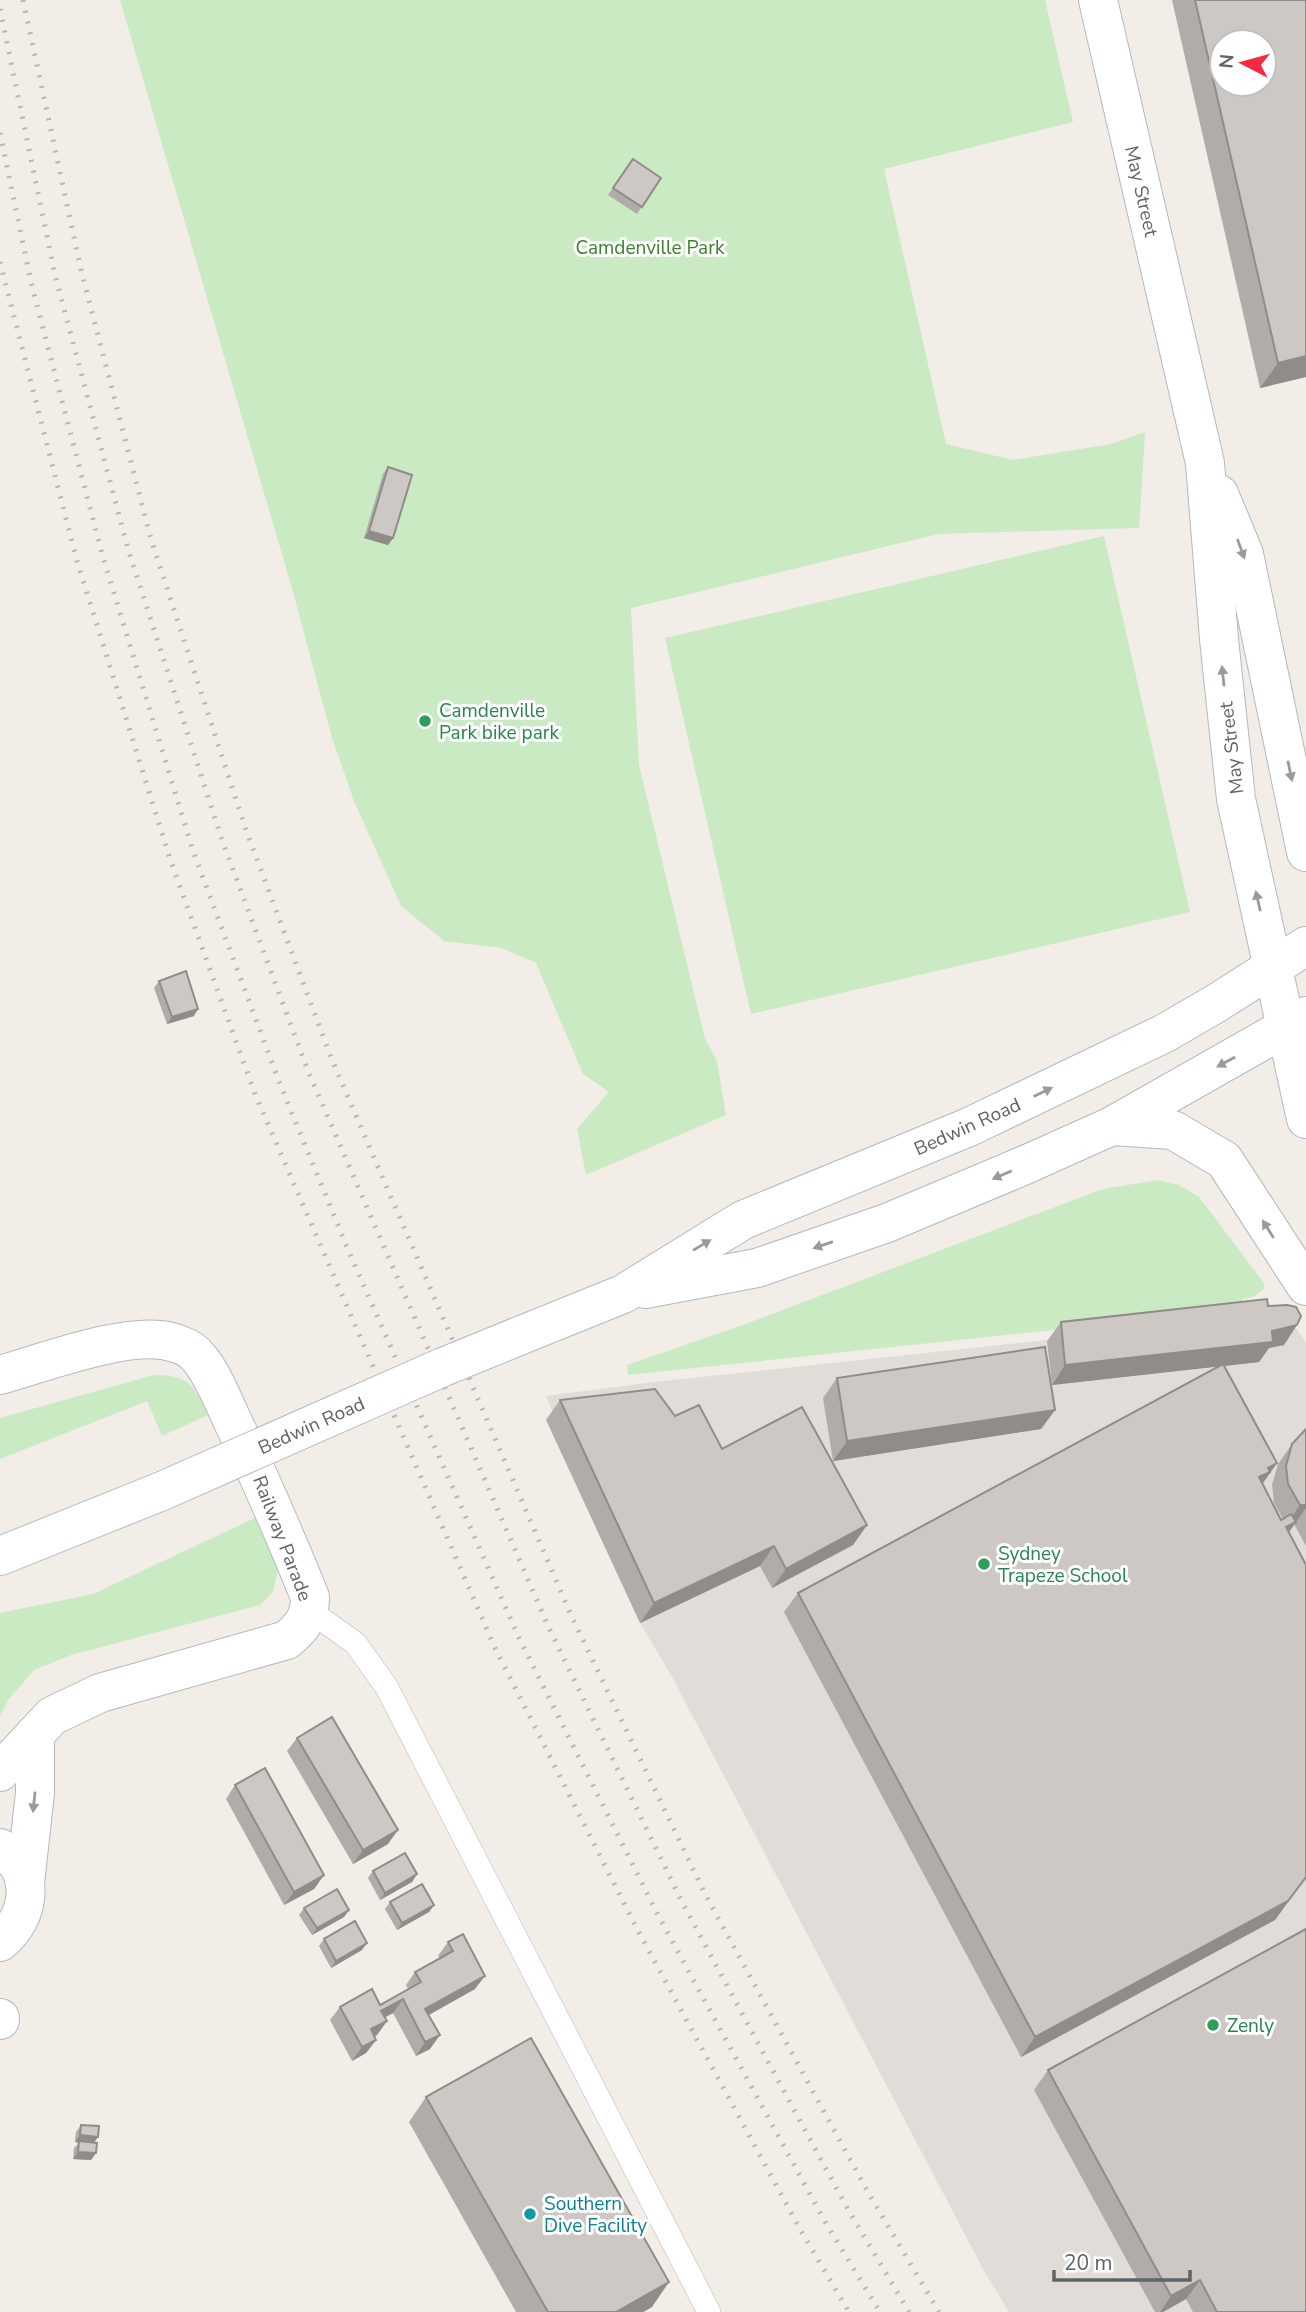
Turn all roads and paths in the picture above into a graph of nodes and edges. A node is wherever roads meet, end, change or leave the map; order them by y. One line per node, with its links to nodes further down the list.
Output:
1 (1098, 0): 2 (main road, May Street)
2 (1205, 463): 3 (main road, May Street, one-way to 3); 5 (main road, May Street, one-way to 2)
3 (1306, 852)
4 (1306, 946): 5 (main road, Bedwin Road)
5 (1273, 967): 6 (main road, May Street); 10 (main road, Bedwin Road, one-way to 5)
6 (1296, 1022): 7 (main road, May Street); 8 (main road, Bedwin Road, one-way to 8)
7 (1306, 1119)
8 (1112, 1126): 9 (main road, one-way to 8); 10 (main road, Bedwin Road, one-way to 10)
9 (1306, 1286)
10 (623, 1294): 12 (main road, Bedwin Road, bridge)
11 (0, 1375): 13 (main road, Railway Parade)
12 (0, 1556)
13 (310, 1611): 14 (main road, Railway Parade); 19 (lane)
14 (35, 1734): 15 (main road, Railway Parade); 17 (main road, one-way to 17)
15 (0, 1772)
16 (0, 1848): 17 (main road)
17 (25, 1883): 18 (main road)
18 (0, 1942)
19 (709, 2312)

